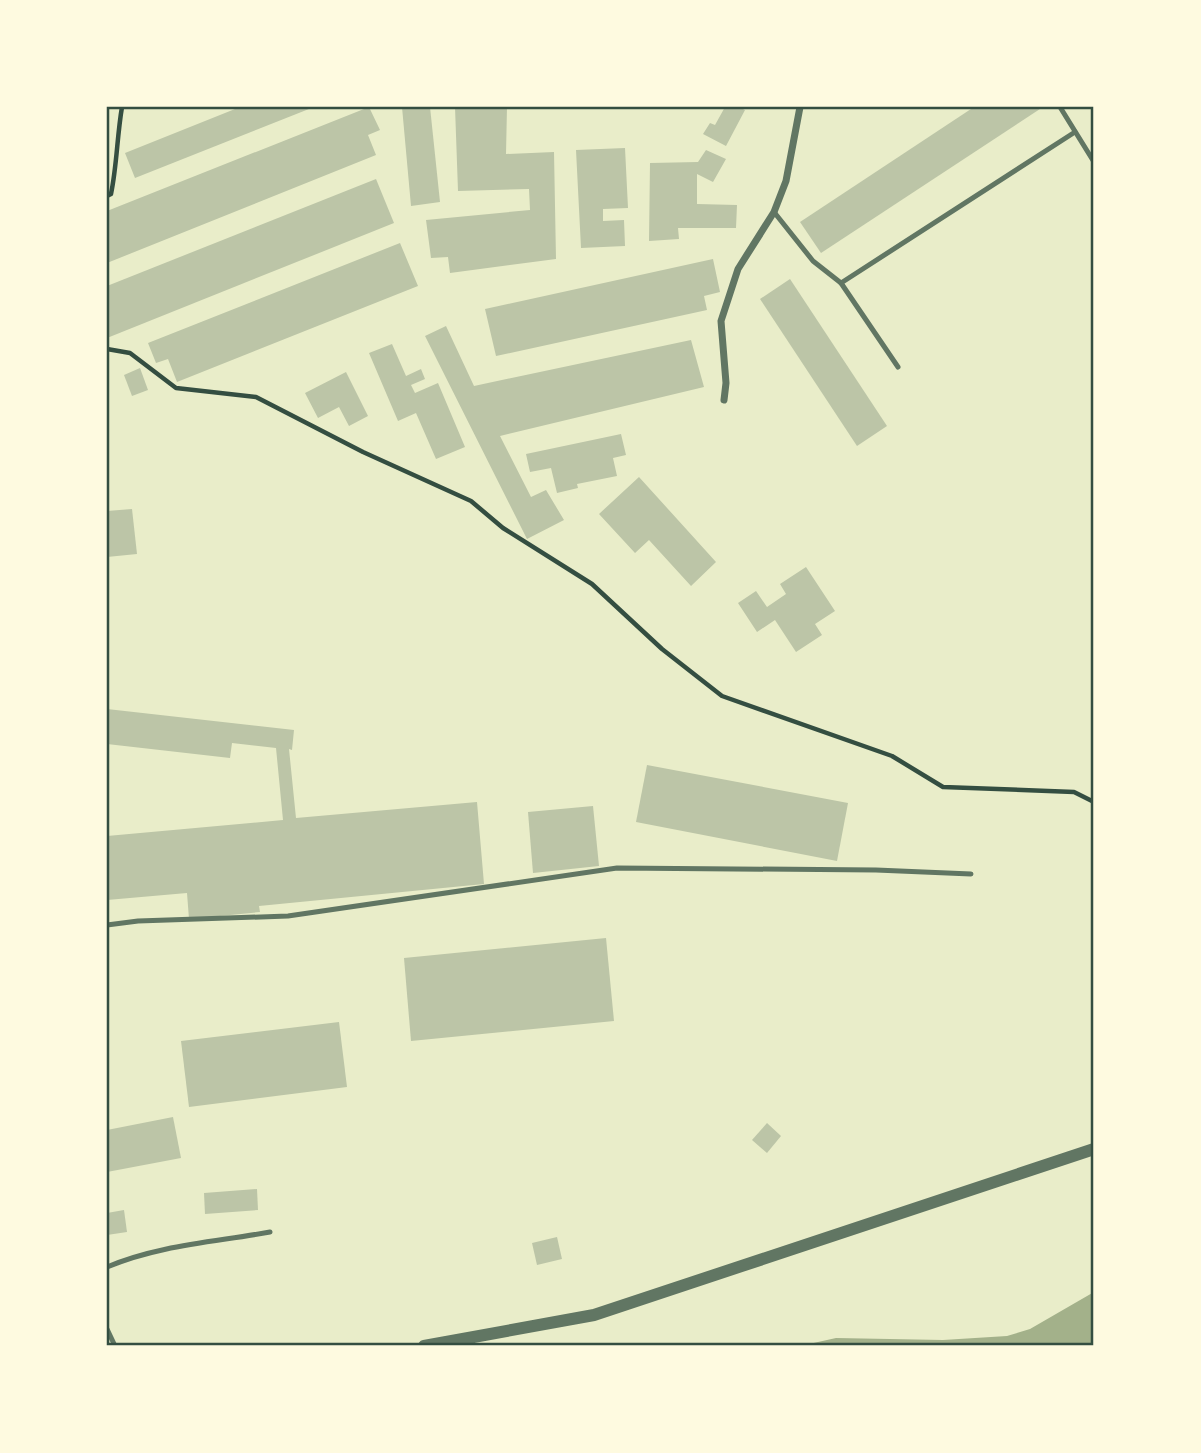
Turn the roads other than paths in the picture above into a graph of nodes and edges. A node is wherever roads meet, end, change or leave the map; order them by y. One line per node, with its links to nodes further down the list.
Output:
1 (800, 107): 5 (street)
2 (1059, 107): 3 (lane)
3 (1075, 132): 4 (lane); 6 (lane)
4 (1094, 162)
5 (774, 212): 6 (lane); 8 (street)
6 (841, 284): 7 (lane)
7 (898, 367)
8 (724, 400)
9 (971, 874): 10 (lane)
10 (107, 925)
11 (1094, 1149): 16 (street)
12 (270, 1232): 13 (lane)
13 (107, 1267)
14 (107, 1329): 15 (lane)
15 (115, 1346)
16 (424, 1346)

